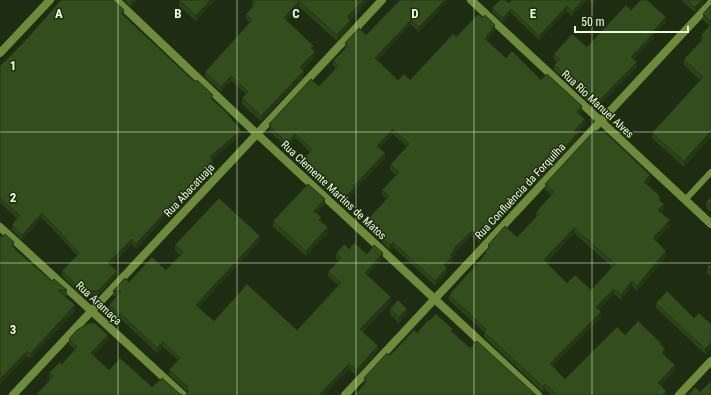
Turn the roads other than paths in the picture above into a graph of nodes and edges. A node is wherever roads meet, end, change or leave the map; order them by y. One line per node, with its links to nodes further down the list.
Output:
1 (50, 0): 6 (street)
2 (116, 0): 8 (street, Rua Clemente Martins de Matos)
3 (382, 0): 8 (street, Rua Abacatuaja)
4 (471, 0): 7 (street, Rua Rio Manuel Alves)
5 (711, 3): 7 (street, Rua Confluência da Forquilha)
6 (0, 52)
7 (600, 121): 10 (street, Rua Rio Manuel Alves); 13 (street, Rua Confluência da Forquilha)
8 (256, 133): 13 (street, Rua Clemente Martins de Matos); 14 (street, Rua Abacatuaja)
9 (711, 172): 10 (lane)
10 (685, 200): 11 (street, Rua Rio Manuel Alves)
11 (711, 224)
12 (0, 226): 14 (street, Rua Aramaça)
13 (434, 298): 18 (street, Rua Confluência da Forquilha); 19 (street, Rua Clemente Martins de Matos)
14 (92, 311): 16 (street, Rua Abacatuaja); 17 (street, Rua Aramaça)
15 (711, 361): 20 (street)
16 (13, 395)
17 (183, 395)
18 (345, 395)
19 (538, 395)
20 (679, 395)

